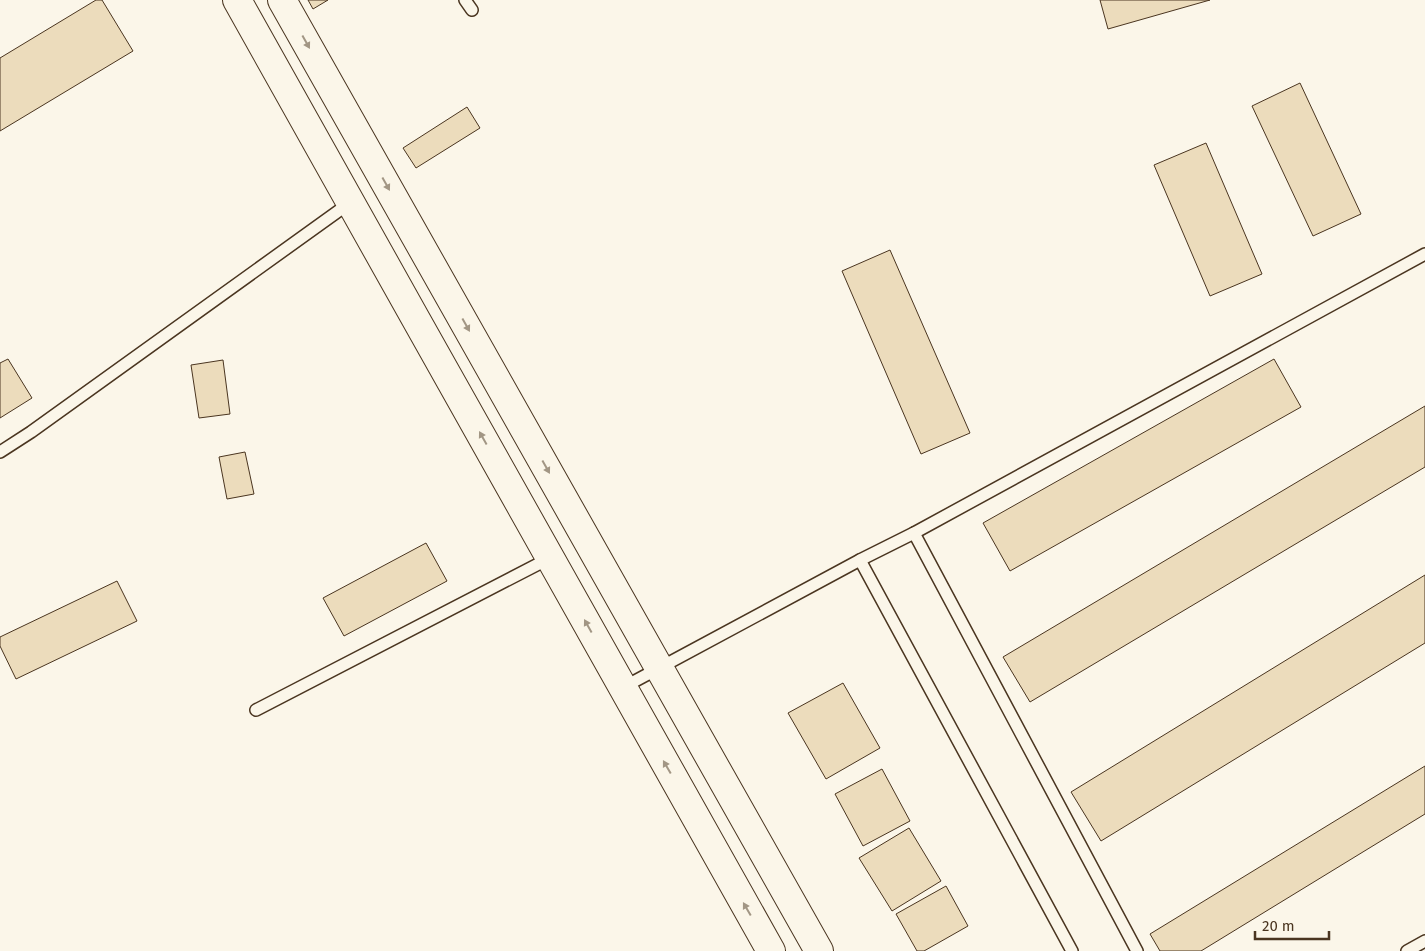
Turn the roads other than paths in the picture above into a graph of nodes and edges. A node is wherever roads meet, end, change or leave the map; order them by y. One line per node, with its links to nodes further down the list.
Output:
1 (237, 0): 3 (highway)
2 (282, 0): 9 (highway, one-way to 9)
3 (351, 202): 5 (lane); 7 (highway, one-way to 3)
4 (1425, 254): 6 (lane)
5 (0, 452)
6 (914, 533): 8 (lane); 16 (lane)
7 (551, 558): 10 (highway, one-way to 7); 11 (lane)
8 (860, 560): 9 (lane); 15 (lane)
9 (659, 668): 10 (lane); 14 (highway)
10 (622, 688): 13 (highway, one-way to 10)
11 (256, 710)
12 (1425, 941): 17 (lane)
13 (771, 951)
14 (819, 951)
15 (1072, 951)
16 (1137, 951)
17 (1407, 951)

